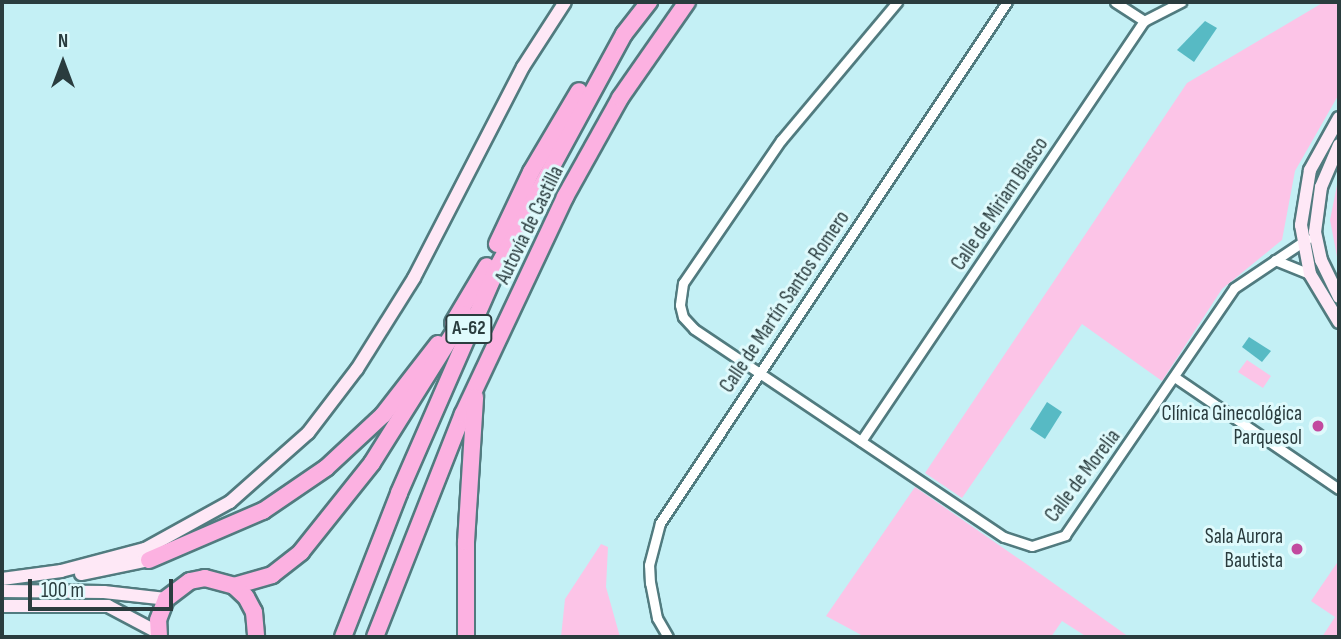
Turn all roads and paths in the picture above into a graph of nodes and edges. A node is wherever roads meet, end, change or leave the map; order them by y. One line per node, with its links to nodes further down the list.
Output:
1 (565, 2): 25 (street)
2 (649, 2): 9 (highway, Autovía de Castilla / A-62)
3 (687, 2): 21 (highway, Autovía de Castilla / A-62)
4 (897, 2): 19 (street, Calle de Morelia)
5 (1007, 2): 19 (street, Calle de Martín Santos Romero)
6 (1115, 2): 8 (street)
7 (1181, 2): 8 (street, Calle de Miriam Blasco)
8 (1144, 21): 22 (street, Calle de Miriam Blasco)
9 (624, 34): 15 (highway); 32 (highway, Autovía de Castilla / A-62)
10 (1339, 118): 13 (street)
11 (1339, 145): 12 (street)
12 (1315, 232): 13 (street, Calle de Morelia); 17 (street)
13 (1302, 243): 14 (street, Calle de Morelia); 16 (street)
14 (1275, 260): 16 (street); 20 (street, Calle de Morelia)
15 (487, 266): 24 (highway); 26 (highway)
16 (1310, 274): 18 (street)
17 (1339, 297)
18 (1339, 322)
19 (759, 373): 22 (street, Calle de Morelia); 35 (street, Calle de Martín Santos Romero)
20 (1175, 378): 22 (street, Calle de Morelia); 23 (street)
21 (476, 388): 33 (highway, Autovía de Castilla / A-62); 34 (highway)
22 (861, 441)
23 (1339, 489)
24 (149, 560): 27 (street)
25 (2, 579)
26 (234, 586): 28 (highway); 31 (highway)
27 (2, 589): 28 (street)
28 (166, 599): 30 (highway)
29 (2, 606): 30 (street)
30 (158, 634)
31 (261, 634)
32 (343, 637)
33 (375, 637)
34 (466, 637)
35 (668, 637)

